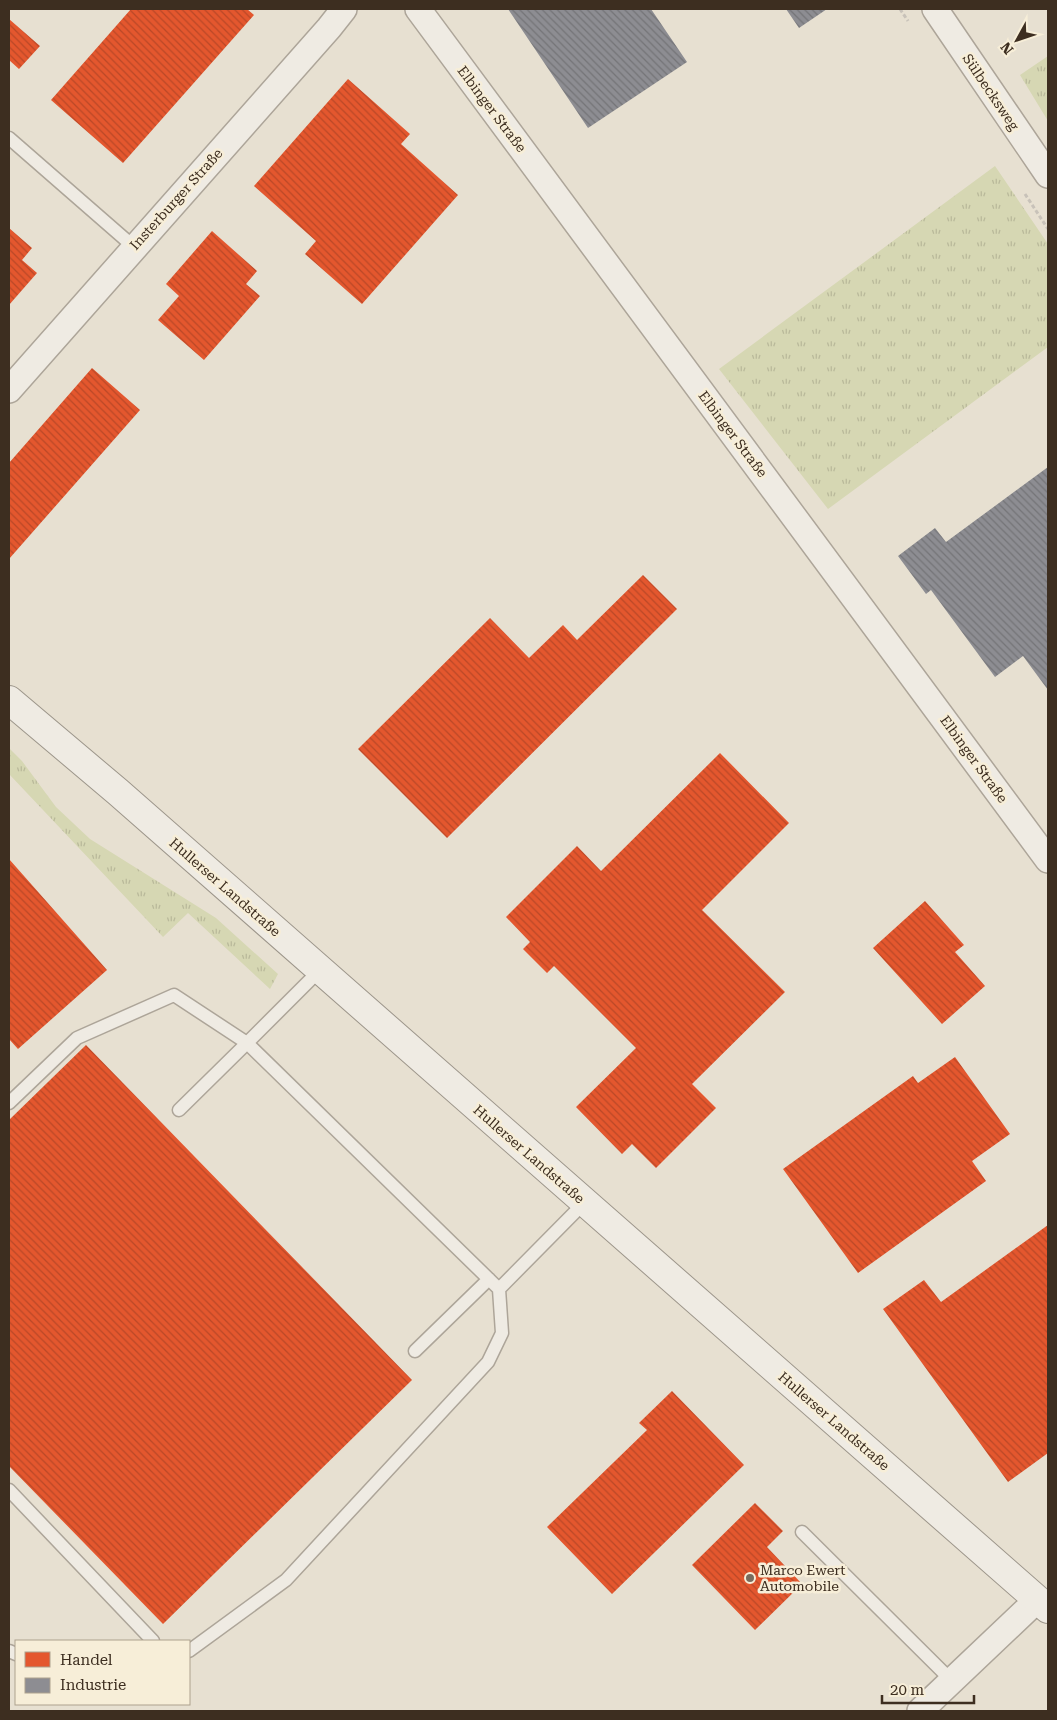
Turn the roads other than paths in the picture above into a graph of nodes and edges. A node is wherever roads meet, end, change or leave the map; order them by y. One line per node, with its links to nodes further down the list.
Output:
1 (344, 9): 6 (street, Insterburger Straße)
2 (418, 9): 9 (street, Elbinger Straße)
3 (935, 9): 5 (street, Sülbecksweg)
4 (9, 138): 6 (lane)
5 (1048, 175)
6 (134, 247): 7 (street, Insterburger Straße)
7 (9, 390)
8 (9, 700): 10 (street, Hullerser Landstraße)
9 (1048, 860)
10 (320, 970): 11 (lane); 14 (street, Hullerser Landstraße)
11 (247, 1043): 12 (lane); 13 (lane); 15 (lane)
12 (9, 1103)
13 (179, 1110)
14 (584, 1203): 16 (lane); 20 (street, Hullerser Landstraße)
15 (489, 1279): 16 (lane); 17 (lane)
16 (500, 1289): 22 (lane)
17 (415, 1351)
18 (9, 1490): 21 (lane)
19 (802, 1532): 23 (lane)
20 (1043, 1604): 23 (street)
21 (152, 1640)
22 (190, 1649)
23 (952, 1681): 24 (street)
24 (920, 1711)

